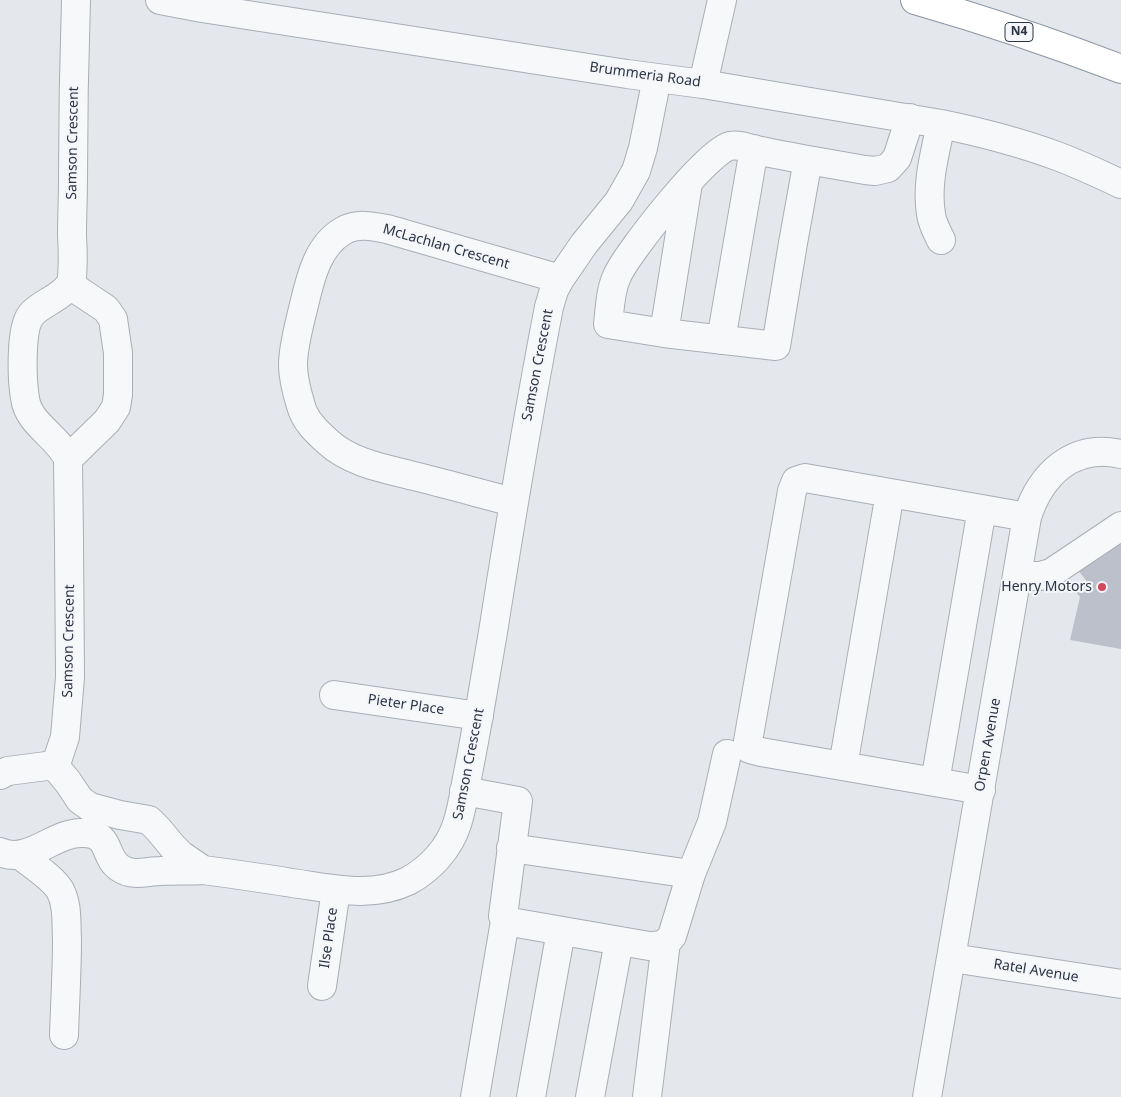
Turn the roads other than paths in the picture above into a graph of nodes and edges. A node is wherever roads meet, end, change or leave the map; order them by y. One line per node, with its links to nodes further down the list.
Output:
1 (76, 0): 16 (street, Samson Crescent)
2 (160, 0): 6 (street, Brummeria Road)
3 (915, 0): 5 (highway, N4)
4 (719, 11): 7 (street)
5 (1121, 70)
6 (657, 78): 7 (street, Brummeria Road); 15 (street, Samson Crescent)
7 (703, 84): 8 (street, Brummeria Road)
8 (910, 118): 9 (street, Brummeria Road); 11 (street)
9 (940, 124): 13 (street, Brummeria Road); 14 (street)
10 (754, 149): 11 (street); 12 (street); 18 (street)
11 (808, 160): 18 (street)
12 (688, 183): 17 (street); 17 (street)
13 (1121, 184)
14 (941, 240)
15 (560, 279): 22 (street, Samson Crescent); 22 (street, McLachlan Crescent)
16 (70, 285): 20 (street); 20 (street)
17 (664, 333): 18 (street)
18 (721, 340)
19 (1121, 454): 24 (street, Orpen Avenue)
20 (68, 459): 30 (street, Samson Crescent)
21 (890, 493): 23 (street); 31 (street); 31 (street)
22 (513, 502): 28 (street, Samson Crescent)
23 (982, 509): 24 (street); 33 (street)
24 (1027, 517): 26 (street, Orpen Avenue)
25 (1121, 526): 26 (street)
26 (1017, 576): 34 (street, Orpen Avenue)
27 (334, 695): 28 (street, Pieter Place)
28 (479, 716): 35 (street, Samson Crescent)
29 (727, 754): 41 (street)
30 (54, 765): 32 (street); 36 (street)
31 (844, 766): 33 (street)
32 (0, 775)
33 (935, 782): 34 (street)
34 (981, 790): 47 (street, Orpen Avenue)
35 (464, 791): 38 (street); 42 (street, Samson Crescent)
36 (129, 816): 37 (street); 40 (street)
37 (105, 844): 39 (street); 40 (street, Samson Crescent)
38 (511, 848): 41 (street); 43 (street)
39 (10, 854): 50 (street)
40 (203, 870): 42 (street, Samson Crescent)
41 (692, 874): 46 (street)
42 (336, 890): 49 (street, Ilse Place)
43 (505, 921): 44 (street); 51 (street)
44 (561, 931): 45 (street); 52 (street)
45 (619, 941): 46 (street); 53 (street)
46 (666, 942): 54 (street)
47 (952, 958): 48 (street, Ratel Avenue); 55 (street, Orpen Avenue)
48 (1121, 984)
49 (322, 986)
50 (64, 1035)
51 (475, 1097)
52 (531, 1097)
53 (590, 1097)
54 (647, 1097)
55 (927, 1097)

